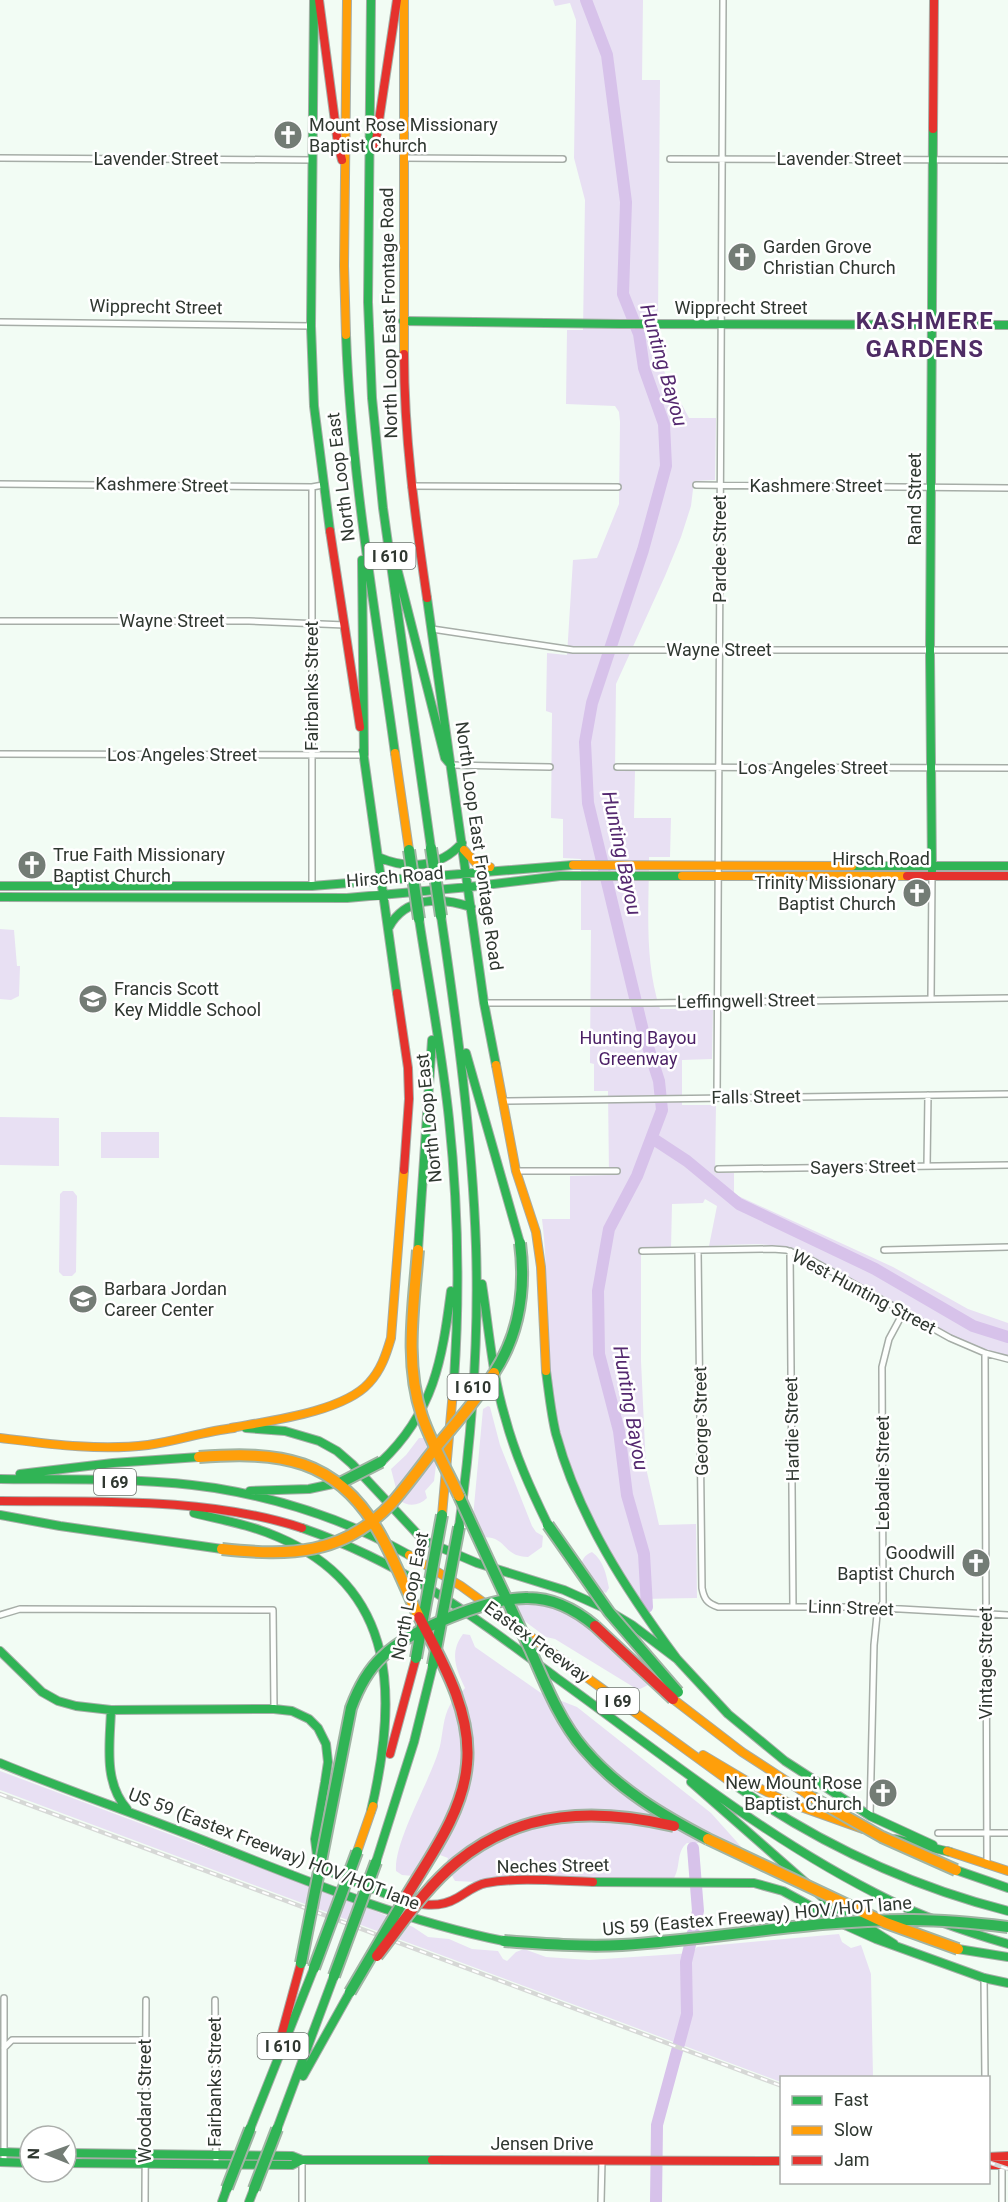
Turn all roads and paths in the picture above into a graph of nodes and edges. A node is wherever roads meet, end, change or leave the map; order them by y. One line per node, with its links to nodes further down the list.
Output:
1 (314, 0): 14 (main road)
2 (319, 0): 17 (main road)
3 (347, 0): 17 (main road, North Loop East / I 610)
4 (371, 0): 18 (main road, North Loop East / I 610)
5 (397, 0): 18 (main road)
6 (404, 0): 10 (main road, North Loop East Frontage Road)
7 (723, 0): 13 (street, Pardee Street)
8 (934, 0): 15 (main road, Rand Street)
9 (0, 158): 14 (street, Lavender Street)
10 (403, 158): 11 (street); 19 (main road, North Loop East Frontage Road)
11 (563, 159)
12 (670, 159): 13 (street, Lavender Street)
13 (722, 159): 15 (street, Lavender Street); 21 (street, Pardee Street)
14 (313, 160): 24 (main road)
15 (934, 160): 16 (street, Lavender Street); 22 (main road, Rand Street)
16 (1008, 160)
17 (345, 175): 34 (main road, North Loop East / I 610)
18 (369, 186): 33 (main road, North Loop East / I 610)
19 (403, 321): 21 (main road, Wipprecht Street); 29 (main road, North Loop East Frontage Road)
20 (0, 322): 24 (street, Wipprecht Street)
21 (721, 324): 22 (main road, Wipprecht Street); 27 (street, Pardee Street)
22 (932, 324): 23 (main road, Wipprecht Street); 31 (main road, Rand Street)
23 (1008, 325)
24 (311, 326): 28 (main road)
25 (0, 484): 28 (street, Kashmere Street)
26 (696, 485): 27 (street, Kashmere Street)
27 (720, 485): 31 (street, Kashmere Street); 39 (street, Pardee Street)
28 (318, 486): 36 (street, Fairbanks Street); 37 (main road)
29 (411, 486): 30 (street); 38 (main road, North Loop East Frontage Road)
30 (618, 487)
31 (932, 487): 32 (street, Kashmere Street); 41 (main road, Rand Street)
32 (1008, 488)
33 (383, 508): 45 (main road); 73 (main road, North Loop East / I 610, bridge)
34 (362, 517): 43 (main road); 70 (main road, North Loop East / I 610, bridge)
35 (0, 621): 36 (street, Wayne Street)
36 (312, 622): 37 (street, Wayne Street); 44 (street, Fairbanks Street)
37 (345, 625): 43 (main road)
38 (432, 628): 39 (street, Wayne Street); 45 (main road, North Loop East Frontage Road)
39 (719, 650): 41 (street, Wayne Street); 48 (street, Pardee Street)
40 (1008, 650): 41 (street, Wayne Street)
41 (931, 651): 49 (main road, Rand Street)
42 (0, 754): 44 (street, Los Angeles Street)
43 (364, 755): 44 (street, Los Angeles Street); 52 (main road)
44 (311, 756): 61 (street, Fairbanks Street)
45 (451, 765): 47 (street); 51 (main road, North Loop East Frontage Road)
46 (617, 766): 48 (street, Los Angeles Street)
47 (550, 767)
48 (719, 767): 49 (street, Los Angeles Street); 55 (street, Pardee Street)
49 (930, 768): 50 (street, Los Angeles Street); 56 (main road, Rand Street)
50 (1008, 768)
51 (463, 846): 52 (main road); 54 (main road); 57 (main road, North Loop East Frontage Road)
52 (378, 857): 59 (main road)
53 (1008, 866): 56 (main road, Hirsch Road)
54 (507, 869): 55 (main road, Hirsch Road); 57 (main road, Hirsch Road)
55 (718, 870): 56 (main road, Hirsch Road); 62 (main road, Hirsch Road); 74 (street, Pardee Street)
56 (932, 870): 58 (main road, Hirsch Road); 71 (street, Rand Street)
57 (467, 872): 59 (main road, Hirsch Road); 62 (main road, North Loop East Frontage Road)
58 (1008, 876)
59 (382, 881): 61 (main road, Hirsch Road); 65 (main road)
60 (0, 886): 63 (main road, Hirsch Road)
61 (312, 886): 64 (main road, Hirsch Road); 67 (main road)
62 (469, 887): 65 (main road, Hirsch Road); 68 (main road, North Loop East Frontage Road)
63 (43, 892): 64 (main road, Hirsch Road); 66 (main road, Hirsch Road)
64 (159, 892): 67 (main road, Hirsch Road)
65 (384, 895): 67 (main road, Hirsch Road); 69 (main road)
66 (0, 897)
67 (249, 898)
68 (471, 907): 69 (main road); 75 (main road, North Loop East Frontage Road)
69 (388, 929): 95 (main road)
70 (430, 998): 85 (main road, North Loop East / I 610); 119 (main road, bridge)
71 (931, 998): 72 (street, Leffingwell Street); 74 (street, Leffingwell Street)
72 (1008, 998)
73 (454, 1002): 86 (main road, North Loop East / I 610); 101 (main road, bridge)
74 (718, 1002): 75 (street, Leffingwell Street); 78 (street, Pardee Street)
75 (484, 1003): 79 (main road, North Loop East Frontage Road)
76 (1008, 1094): 77 (street, Falls Street)
77 (928, 1095): 78 (street, Falls Street); 81 (street)
78 (717, 1098): 79 (street, Falls Street)
79 (503, 1101): 83 (main road, North Loop East Frontage Road)
80 (1008, 1165): 81 (street, Sayers Street)
81 (927, 1166): 82 (street, Sayers Street)
82 (718, 1169)
83 (516, 1171): 84 (street); 109 (main road, North Loop East Frontage Road)
84 (617, 1171)
85 (456, 1237): 98 (main road, bridge); 116 (main road, North Loop East / I 610, bridge)
86 (476, 1247): 110 (main road, bridge); 141 (main road, North Loop East / I 610, bridge)
87 (1008, 1247): 88 (street)
88 (884, 1250)
89 (642, 1251): 90 (street, West Hunting Street)
90 (698, 1251): 91 (street, West Hunting Street); 102 (street, George Street)
91 (790, 1251): 92 (street, West Hunting Street); 103 (street, Hardie Street)
92 (903, 1313): 93 (street, West Hunting Street); 104 (street, Lebadie Street)
93 (985, 1353): 94 (street, West Hunting Street); 106 (street, Vintage Street)
94 (1008, 1359)
95 (231, 1428): 96 (main road); 109 (main road)
96 (0, 1438)
97 (0, 1478): 98 (main road, Eastex Freeway / I 69); 134 (main road, bridge)
98 (229, 1490): 113 (main road, Eastex Freeway / I 69)
99 (0, 1501): 100 (main road, Eastex Freeway / I 69)
100 (152, 1503): 114 (main road, Eastex Freeway / I 69); 116 (main road)
101 (0, 1515)
102 (702, 1590): 103 (street, Linn Street)
103 (793, 1607): 104 (street, Linn Street)
104 (880, 1608): 106 (street, Linn Street); 118 (street, Lebadie Street)
105 (0, 1615): 111 (street)
106 (986, 1615): 107 (street, Linn Street); 121 (street, Vintage Street)
107 (1008, 1615)
108 (0, 1651): 112 (main road, Neches Street)
109 (677, 1659): 118 (main road)
110 (676, 1695): 126 (main road, bridge); 142 (main road, bridge)
111 (274, 1709): 112 (main road, Neches Street); 129 (main road, Neches Street)
112 (111, 1710): 117 (main road)
113 (645, 1721): 123 (main road); 127 (main road, Eastex Freeway / I 69)
114 (652, 1748): 129 (main road); 130 (main road, Eastex Freeway / I 69)
115 (0, 1763): 117 (main road, US 59 (Eastex Freeway) HOV/HOT lane)
116 (371, 1811): 142 (main road, North Loop East / I 610, bridge)
117 (132, 1812): 128 (main road, US 59 (Eastex Freeway) HOV/HOT lane, bridge)
118 (870, 1816): 123 (main road)
119 (694, 1833): 131 (main road, bridge); 134 (main road, bridge)
120 (938, 1833): 121 (street)
121 (987, 1833): 122 (street); 124 (street, Vintage Street)
122 (1008, 1833)
123 (950, 1852): 124 (main road)
124 (987, 1865): 125 (main road)
125 (1008, 1871)
126 (1008, 1888)
127 (1008, 1911)
128 (1008, 1927)
129 (894, 1944): 132 (main road)
130 (1008, 1944)
131 (1008, 1957)
132 (984, 1978): 133 (main road); 140 (street)
133 (1008, 1983)
134 (350, 1992): 141 (main road)
135 (4, 1998): 139 (street)
136 (146, 2000): 138 (street, Woodard Street)
137 (215, 2000): 148 (street, Fairbanks Street)
138 (145, 2040): 139 (street); 147 (street, Woodard Street)
139 (3, 2050): 145 (street)
140 (984, 2076)
141 (284, 2114): 158 (main road, North Loop East / I 610, bridge)
142 (252, 2126): 157 (main road, North Loop East / I 610, bridge)
143 (78, 2154): 147 (main road, Jensen Drive)
144 (18, 2155): 145 (main road)
145 (2, 2157): 149 (main road)
146 (990, 2158): 154 (main road)
147 (146, 2159): 148 (main road, Jensen Drive); 153 (main road, Jensen Drive); 156 (street, Woodard Street)
148 (216, 2159): 150 (main road, Jensen Drive)
149 (18, 2160)
150 (302, 2160): 151 (main road, Jensen Drive); 159 (street)
151 (602, 2161): 152 (main road, Jensen Drive); 160 (street)
152 (780, 2161)
153 (78, 2162)
154 (1006, 2162): 155 (main road); 161 (street)
155 (990, 2165)
156 (145, 2202)
157 (222, 2202)
158 (249, 2202)
159 (302, 2202)
160 (602, 2202)
161 (1002, 2202)

